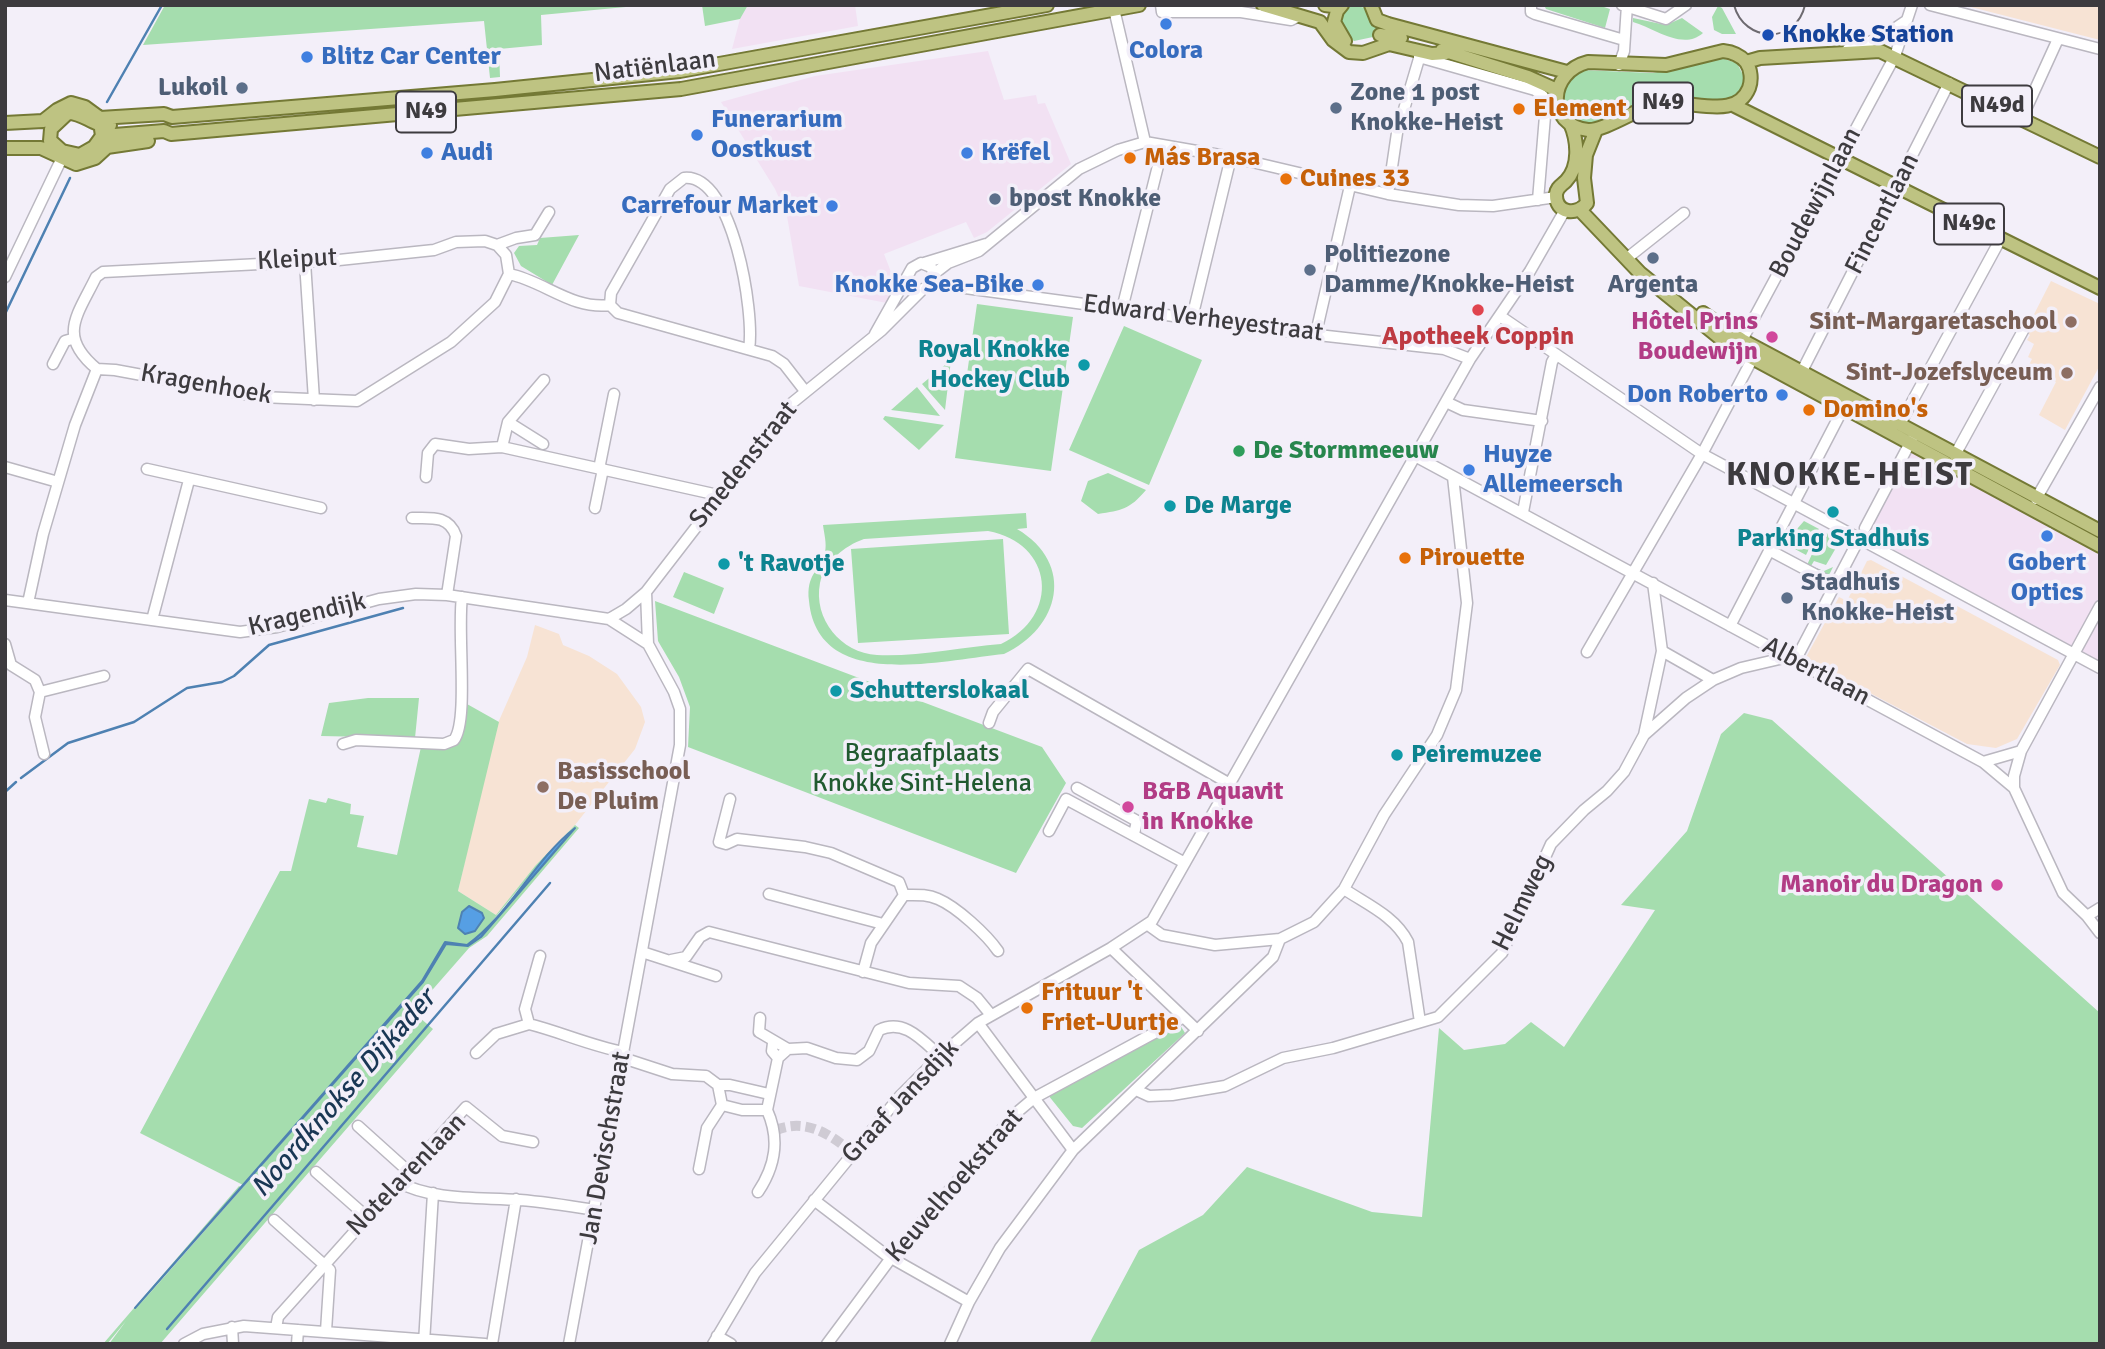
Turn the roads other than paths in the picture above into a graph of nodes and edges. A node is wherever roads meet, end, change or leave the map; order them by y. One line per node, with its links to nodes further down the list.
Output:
1 (1047, 5): 36 (main road, Natiënlaan / N49)
2 (1139, 5): 14 (main road, Natiënlaan / N49)
3 (1161, 5): 15 (street)
4 (1263, 5): 15 (main road)
5 (1283, 5): 17 (main road)
6 (1325, 5): 12 (main road)
7 (1371, 5): 18 (main road)
8 (1531, 5): 20 (street)
9 (1686, 5): 13 (street)
10 (1912, 5): 16 (street, Boudewijnlaan)
11 (1930, 5): 19 (street)
12 (1341, 6): 17 (main road)
13 (1625, 6): 20 (street)
14 (1114, 9): 39 (main road, Natiënlaan / N49); 42 (street)
15 (1298, 16): 18 (main road)
16 (1906, 21): 23 (street); 25 (street, Boudewijnlaan)
17 (1334, 22): 18 (main road)
18 (1384, 24): 21 (main road); 21 (main road); 24 (main road)
19 (2058, 39): 22 (street); 33 (street)
20 (1624, 45): 27 (street); 28 (street)
21 (1448, 46): 24 (main road); 29 (main road); 31 (main road)
22 (2100, 49)
23 (1836, 53): 25 (main road, N49d); 26 (main road, N49d)
24 (1420, 54): 53 (street); 55 (street)
25 (1895, 56): 30 (main road, N49d); 47 (street, Boudewijnlaan)
26 (1746, 62): 28 (main road, N49); 32 (main road)
27 (1619, 65): 28 (main road, N49); 29 (main road, N49)
28 (1634, 66)
29 (1567, 72): 31 (main road)
30 (1949, 83): 33 (main road, N49d); 52 (street, Fincentlaan)
31 (1557, 90): 35 (main road)
32 (1735, 106): 38 (main road, N49); 47 (main road, N49c)
33 (2022, 118): 46 (main road, N49d)
34 (5, 122): 36 (main road, Natiënlaan / N49)
35 (1570, 123): 38 (main road, N49); 49 (main road)
36 (101, 127): 39 (main road, Natiënlaan / N49); 40 (main road, Natiënlaan / N49); 40 (main road, Natiënlaan / N49)
37 (5, 130): 40 (main road, Natiënlaan / N49)
38 (1596, 130): 50 (main road, N49)
39 (171, 134): 48 (main road, Natiënlaan / N49)
40 (51, 135): 41 (main road, Natiënlaan / N49)
41 (5, 141)
42 (1145, 142): 43 (street); 61 (street)
43 (1163, 146): 45 (street); 73 (street)
44 (5, 148): 48 (main road, Natiënlaan / N49)
45 (1231, 157): 51 (street); 75 (street)
46 (2100, 157)
47 (1840, 158): 52 (main road, N49c); 80 (street, Boudewijnlaan)
48 (61, 160): 67 (street)
49 (1567, 181): 50 (main road); 54 (main road)
50 (1584, 185): 56 (main road)
51 (1350, 186): 53 (street); 78 (street)
52 (1898, 188): 60 (main road, N49c); 87 (street, Fincentlaan)
53 (1388, 194): 55 (street)
54 (1556, 197): 55 (street); 57 (main road)
55 (1538, 200)
56 (1583, 206): 57 (main road); 63 (main road)
57 (1565, 210): 74 (street)
58 (549, 212): 62 (street, Kleiput)
59 (1684, 213): 63 (street)
60 (2000, 240): 70 (main road, N49c); 97 (street)
61 (986, 244): 65 (street); 68 (street)
62 (497, 245): 64 (street, Kleiput); 66 (street)
63 (1629, 256): 80 (main road)
64 (305, 262): 79 (street, Kleiput); 92 (street)
65 (924, 263): 68 (street); 69 (street)
66 (509, 274): 72 (street); 92 (street, Kragenhoek)
67 (5, 277)
68 (935, 277): 71 (street); 73 (street, Edward Verheyestraat)
69 (909, 278): 71 (street); 77 (street, Smedenstraat)
70 (2100, 288)
71 (923, 289): 77 (street, Smedenstraat)
72 (610, 305): 81 (street); 81 (street)
73 (1122, 309): 75 (street, Edward Verheyestraat)
74 (1500, 316): 83 (street); 84 (street)
75 (1192, 318): 78 (street, Edward Verheyestraat)
76 (2025, 327): 103 (street)
77 (875, 334): 90 (street, Smedenstraat)
78 (1316, 334): 84 (street, Edward Verheyestraat)
79 (72, 339): 85 (street, Kleiput); 86 (street)
80 (1739, 345): 82 (main road)
81 (749, 349): 90 (street)
82 (1755, 354): 87 (main road); 102 (street)
83 (1556, 355): 95 (street); 102 (street)
84 (1469, 359): 93 (street)
85 (53, 364)
86 (97, 369): 92 (street, Kragenhoek); 111 (street)
87 (1799, 377): 94 (main road)
88 (544, 380): 96 (street)
89 (2100, 387): 113 (street)
90 (804, 391): 112 (street, Smedenstraat)
91 (614, 394): 107 (street)
92 (314, 400)
93 (1446, 402): 95 (street); 104 (street)
94 (1846, 402): 97 (main road); 100 (main road); 114 (street)
95 (1542, 421): 117 (street)
96 (508, 422): 99 (street); 101 (street)
97 (1900, 424): 98 (main road)
98 (1915, 432): 100 (street); 103 (main road)
99 (543, 444)
100 (1908, 445): 119 (street); 122 (main road)
101 (502, 447): 107 (street); 108 (street)
102 (1702, 454): 114 (street); 124 (street)
103 (1955, 455): 113 (main road)
104 (1416, 456): 109 (street, Albertlaan); 152 (street)
105 (5, 467): 111 (street)
106 (147, 469): 110 (street)
107 (601, 469): 112 (street); 116 (street)
108 (426, 477)
109 (1453, 477): 117 (street, Albertlaan); 159 (street)
110 (189, 480): 115 (street); 134 (street)
111 (58, 482): 131 (street)
112 (718, 495): 127 (street, Smedenstraat)
113 (2036, 499): 120 (main road)
114 (1793, 504): 121 (street); 123 (street)
115 (321, 508)
116 (595, 508)
117 (1523, 512): 124 (street, Albertlaan)
118 (412, 518): 128 (street)
119 (1865, 528)
120 (2100, 531)
121 (1859, 539): 126 (street); 140 (street)
122 (2100, 546)
123 (1769, 550): 126 (street); 135 (street)
124 (1635, 571): 125 (street, Albertlaan); 139 (street)
125 (1653, 583): 135 (street, Albertlaan); 138 (street)
126 (1835, 584): 141 (street)
127 (646, 592): 133 (street, Smedenstraat); 137 (street, Jan Devischstraat)
128 (447, 595): 129 (street, Kragendijk); 134 (street, Kragendijk)
129 (462, 597): 133 (street, Kragendijk); 148 (street)
130 (5, 600): 131 (street, Kragendijk)
131 (28, 603): 134 (street, Kragendijk)
132 (2100, 606): 140 (street)
133 (609, 619): 137 (street, Kragendijk)
134 (152, 620)
135 (1730, 626): 141 (street, Albertlaan)
136 (5, 644): 145 (street)
137 (648, 645): 170 (street, Jan Devischstraat)
138 (1662, 651): 144 (street); 147 (street)
139 (1587, 652)
140 (2075, 654): 142 (street); 149 (street)
141 (1791, 659): 144 (street, Helmweg); 151 (street, Albertlaan)
142 (2100, 668)
143 (104, 676): 145 (street)
144 (1713, 680): 147 (street, Helmweg)
145 (40, 692): 150 (street)
146 (989, 723): 152 (street)
147 (1644, 735): 179 (street, Helmweg)
148 (343, 744)
149 (2021, 751): 151 (street); 154 (street)
150 (44, 754)
151 (1983, 762): 154 (street, Albertlaan)
152 (1230, 784): 158 (street)
153 (1077, 788): 157 (street)
154 (2014, 788): 163 (street, Albertlaan)
155 (730, 799): 161 (street)
156 (1049, 831): 157 (street)
157 (1134, 834): 158 (street)
158 (1185, 863): 165 (street)
159 (1343, 889): 167 (street); 179 (street)
160 (769, 894): 164 (street)
161 (904, 895): 164 (street); 169 (street)
162 (2100, 908): 163 (street)
163 (2087, 916): 166 (street, Albertlaan)
164 (883, 924): 173 (street)
165 (1148, 925): 167 (street); 168 (street, Graaf Jansdijk)
166 (2100, 933)
167 (1280, 939): 181 (street)
168 (1111, 948): 175 (street, Graaf Jansdijk); 177 (street)
169 (998, 951)
170 (642, 952): 172 (street); 185 (street, Jan Devischstraat)
171 (540, 957): 180 (street)
172 (671, 960): 173 (street); 174 (street)
173 (863, 972): 175 (street)
174 (716, 976)
175 (991, 1015): 178 (street, Graaf Jansdijk)
176 (760, 1017): 182 (street)
177 (1182, 1018): 181 (street); 191 (street, Keuvelhoekstraat)
178 (978, 1023): 186 (street, Graaf Jansdijk); 191 (street)
179 (1420, 1023): 189 (street, Helmweg)
180 (529, 1024): 184 (street); 185 (street)
181 (1198, 1031): 189 (street)
182 (773, 1043): 183 (street); 187 (street)
183 (788, 1049): 186 (street); 187 (street)
184 (476, 1053)
185 (623, 1055): 188 (street); 205 (street, Jan Devischstraat)
186 (940, 1056): 204 (street, Graaf Jansdijk)
187 (778, 1058): 190 (street)
188 (718, 1085): 190 (street); 192 (street)
189 (1136, 1090): 196 (street)
190 (769, 1094): 193 (street)
191 (1034, 1098): 196 (street); 208 (street, Keuvelhoekstraat)
192 (722, 1105): 193 (street); 197 (street)
193 (767, 1110): 201 (street)
194 (358, 1125): 198 (street)
195 (533, 1142): 198 (street, Notelarenlaan)
196 (1073, 1150): 210 (street)
197 (699, 1169)
198 (408, 1171): 200 (street, Notelarenlaan)
199 (316, 1172): 206 (street)
200 (398, 1182): 202 (street); 206 (street, Notelarenlaan)
201 (758, 1192)
202 (433, 1193): 203 (street); 217 (street)
203 (516, 1199): 205 (street); 222 (street)
204 (814, 1200): 208 (street); 216 (street, Graaf Jansdijk)
205 (595, 1210): 223 (street, Jan Devischstraat)
206 (367, 1217): 209 (street, Notelarenlaan)
207 (274, 1220): 209 (street)
208 (891, 1258): 210 (street); 225 (street, Keuvelhoekstraat)
209 (324, 1264): 212 (street, Notelarenlaan); 214 (street)
210 (969, 1302): 226 (street)
211 (232, 1327): 212 (street); 218 (street); 219 (street)
212 (276, 1328): 213 (street)
213 (298, 1330): 214 (street); 220 (street)
214 (326, 1331): 215 (street)
215 (362, 1339): 217 (street)
216 (715, 1340): 224 (street)
217 (424, 1341): 221 (street)
218 (184, 1344)
219 (233, 1344)
220 (297, 1344)
221 (485, 1344)
222 (492, 1344)
223 (569, 1344)
224 (731, 1344)
225 (827, 1344)
226 (950, 1344)

